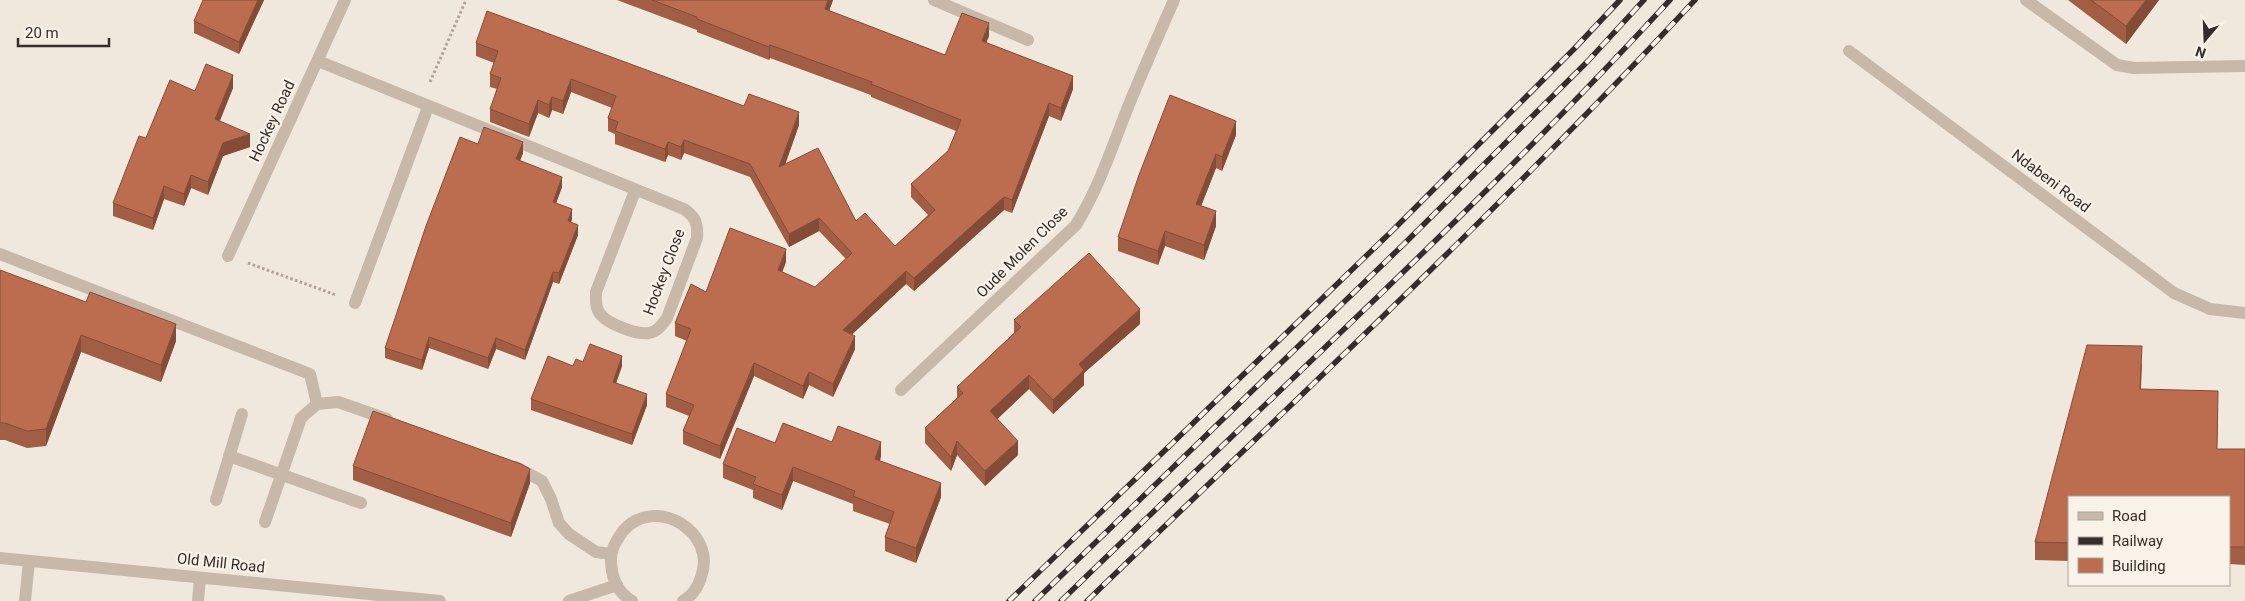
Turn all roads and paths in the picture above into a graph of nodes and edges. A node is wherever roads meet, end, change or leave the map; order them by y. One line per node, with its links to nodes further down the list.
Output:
1 (345, 0): 8 (street, Hockey Road)
2 (466, 0): 10 (path)
3 (934, 0): 6 (street)
4 (1174, 0): 16 (street, Oude Molen Close)
5 (2026, 0): 9 (street)
6 (1028, 40)
7 (1849, 51): 15 (street, Ndabeni Road)
8 (318, 61): 10 (street, Hockey Close); 13 (street, Hockey Road)
9 (2245, 66)
10 (424, 105): 11 (street, Hockey Close); 14 (street)
11 (634, 191): 11 (street, Hockey Close)
12 (0, 254): 17 (street)
13 (228, 256): 14 (path)
14 (355, 303)
15 (2245, 313)
16 (901, 390)
17 (317, 404): 19 (street); 22 (street)
18 (242, 414): 20 (street)
19 (398, 422)
20 (229, 456): 22 (street); 23 (street)
21 (502, 461): 26 (street)
22 (281, 475): 24 (street); 25 (street)
23 (216, 500)
24 (361, 503)
25 (265, 522)
26 (611, 554): 30 (street); 36 (street)
27 (0, 558): 28 (street, Old Mill Road)
28 (30, 561): 29 (street, Old Mill Road); 31 (street)
29 (200, 578): 32 (street); 33 (street, Old Mill Road)
30 (617, 585): 34 (street); 35 (street)
31 (25, 601)
32 (198, 601)
33 (440, 601)
34 (569, 601)
35 (632, 601)
36 (683, 601)

